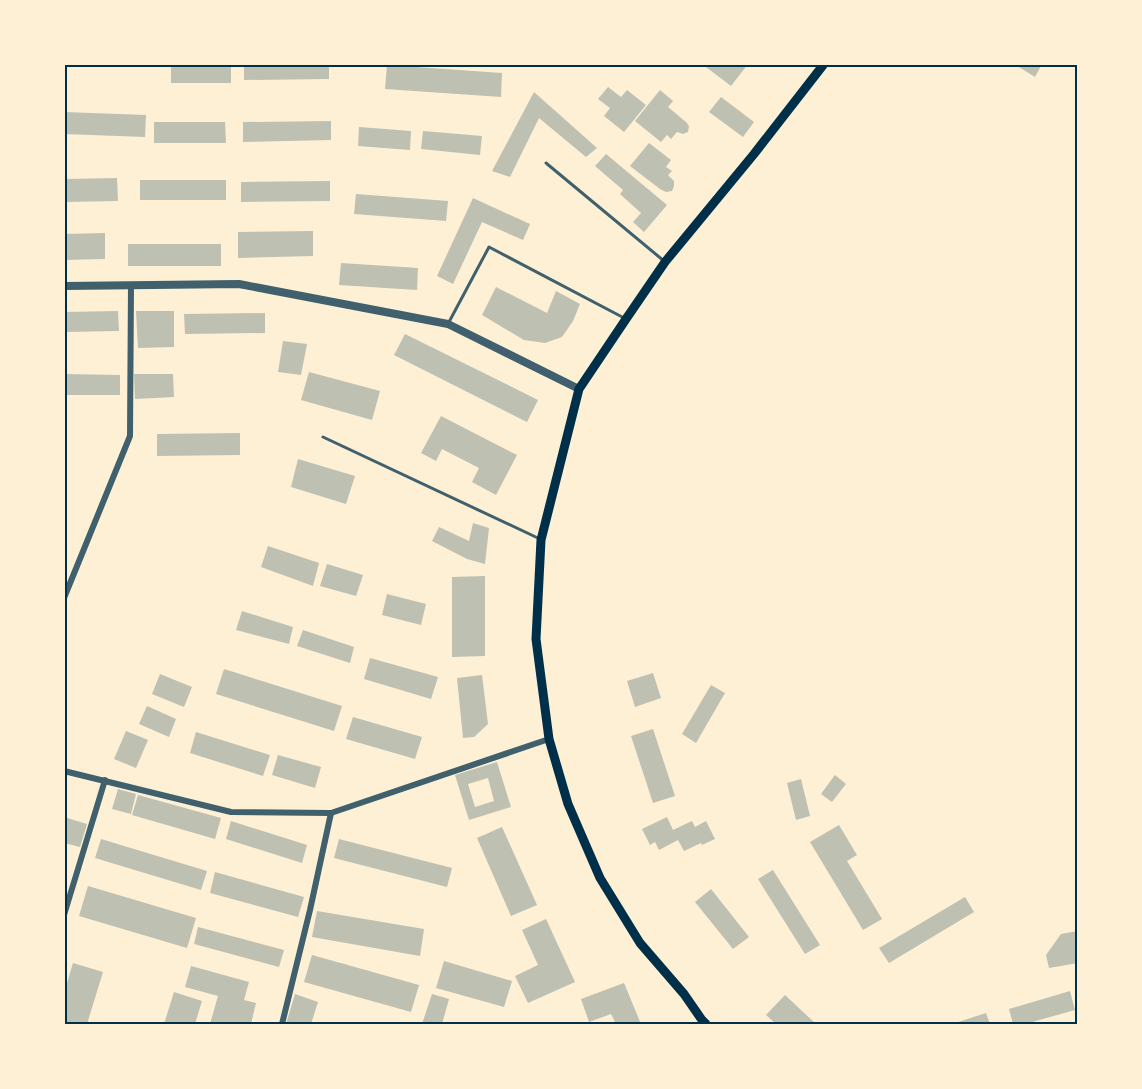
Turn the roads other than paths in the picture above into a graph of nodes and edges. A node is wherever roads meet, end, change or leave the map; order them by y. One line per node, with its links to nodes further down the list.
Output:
1 (824, 64): 3 (main road)
2 (546, 163): 3 (lane)
3 (665, 262): 6 (main road)
4 (131, 285): 5 (street); 7 (street); 11 (street)
5 (64, 286)
6 (626, 319): 7 (lane); 8 (main road)
7 (448, 324): 8 (street)
8 (579, 389): 10 (main road)
9 (323, 437): 10 (lane)
10 (541, 540): 12 (main road)
11 (64, 598)
12 (549, 739): 15 (street); 18 (main road)
13 (64, 771): 14 (street)
14 (105, 780): 15 (street); 16 (street)
15 (331, 813): 17 (street)
16 (64, 915)
17 (282, 1024)
18 (706, 1024)

